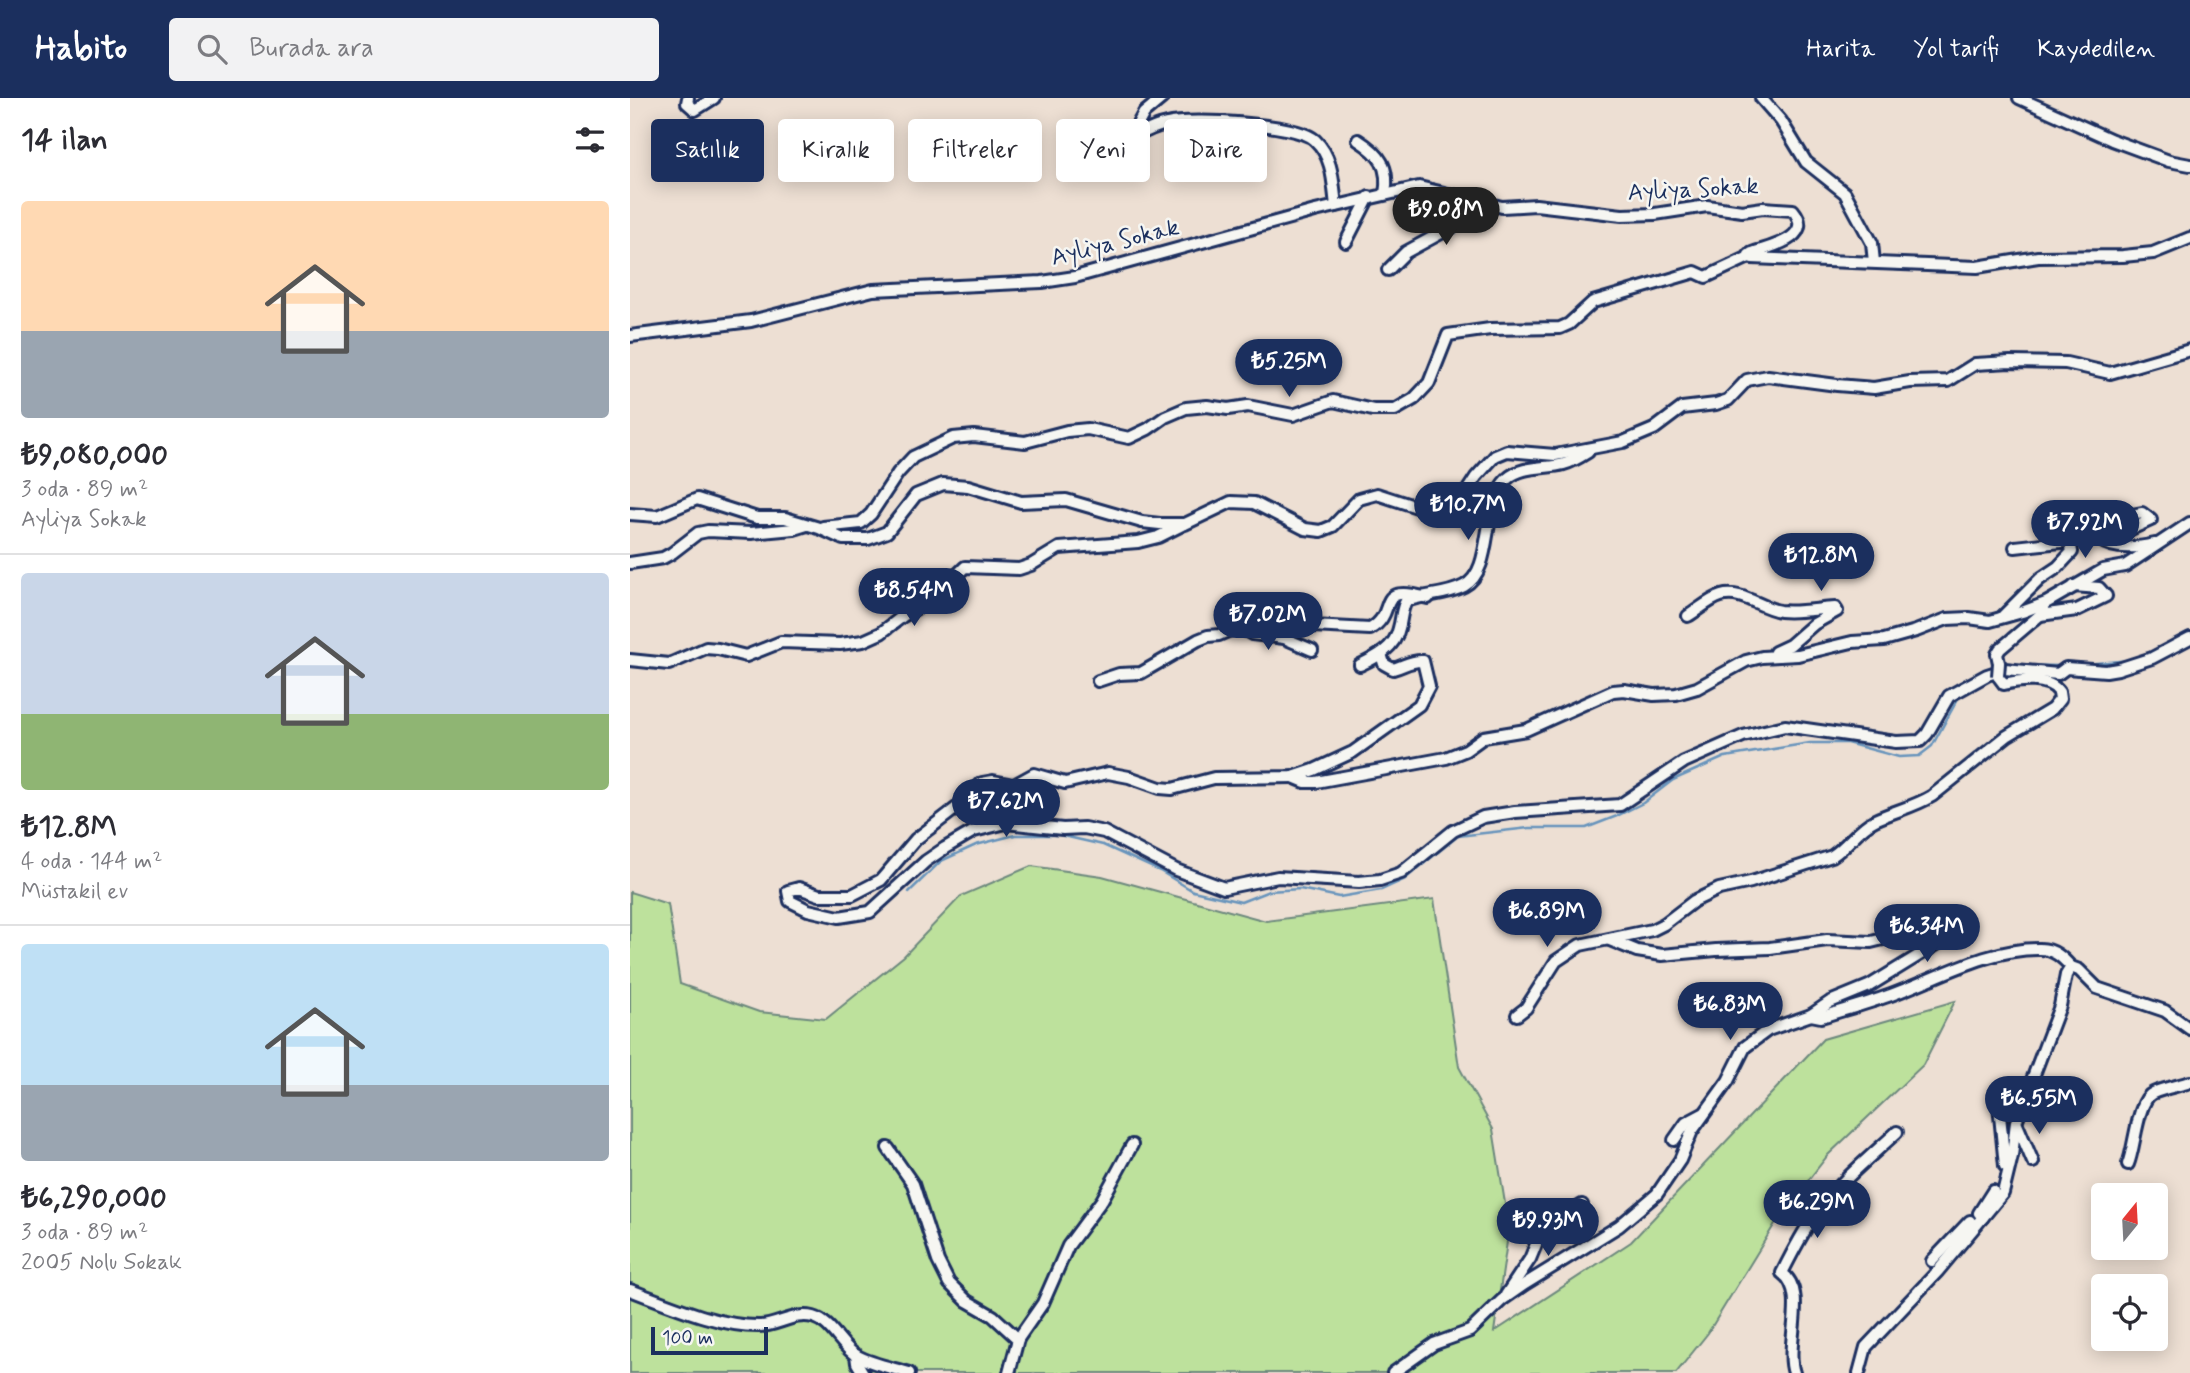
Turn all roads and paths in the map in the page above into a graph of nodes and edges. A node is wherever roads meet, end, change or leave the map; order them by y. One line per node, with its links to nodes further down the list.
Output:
1 (688, 98): 2 (street)
2 (714, 98)
3 (1162, 98): 11 (street)
4 (1761, 98): 15 (street)
5 (2019, 98): 7 (street)
6 (1358, 140): 8 (street)
7 (2190, 165)
8 (1385, 194): 9 (street, Ayliya Sokak); 10 (street, Ayliya Sokak)
9 (1369, 197): 11 (street, Ayliya Sokak); 13 (street)
10 (1486, 204): 14 (street, Ayliya Sokak); 16 (street)
11 (1336, 205): 17 (street, Ayliya Sokak)
12 (2190, 239): 15 (street)
13 (1346, 242)
14 (1749, 257): 15 (street); 25 (street)
15 (1874, 262)
16 (1388, 270)
17 (630, 336)
18 (2190, 350): 19 (street)
19 (1594, 449): 24 (street); 30 (street)
20 (630, 514): 23 (street)
21 (2121, 517): 26 (street)
22 (2190, 523): 26 (street)
23 (808, 524): 25 (street); 28 (street)
24 (1185, 524): 25 (street); 40 (street)
25 (820, 528)
26 (2161, 542): 29 (street)
27 (2015, 547): 34 (street)
28 (630, 563)
29 (2074, 586): 31 (street); 32 (street)
30 (1428, 597): 35 (street); 38 (street)
31 (2046, 603): 32 (street); 34 (street)
32 (2040, 615): 44 (street, bridge)
33 (1688, 616): 39 (street)
34 (2001, 618): 39 (street)
35 (1238, 626): 37 (street); 42 (street)
36 (2190, 638): 43 (street)
37 (1312, 650)
38 (1381, 654): 41 (street); 43 (street)
39 (1762, 657): 43 (street)
40 (630, 660)
41 (1360, 665)
42 (1098, 681)
43 (1293, 777)
44 (1610, 940): 46 (street); 47 (street)
45 (2071, 967): 47 (street); 48 (street); 52 (street)
46 (1517, 1015)
47 (1811, 1015): 51 (street)
48 (2190, 1029)
49 (2190, 1082): 58 (street)
50 (1999, 1105): 59 (street)
51 (1703, 1114): 54 (street); 65 (street)
52 (2016, 1122): 57 (street); 59 (street)
53 (1897, 1132): 72 (street)
54 (1674, 1140)
55 (1132, 1145): 66 (street)
56 (888, 1149): 66 (street)
57 (2033, 1161)
58 (2128, 1164)
59 (2007, 1183): 62 (street)
60 (1993, 1191): 62 (street)
61 (1582, 1205): 65 (street)
62 (1983, 1217): 63 (street); 73 (street)
63 (1932, 1261)
64 (630, 1290): 67 (street)
65 (1502, 1300): 71 (street)
66 (1018, 1339): 70 (street)
67 (856, 1355): 68 (street); 69 (street)
68 (863, 1373)
69 (909, 1373)
70 (1009, 1373)
71 (1393, 1373)
72 (1794, 1373)
73 (1859, 1373)

